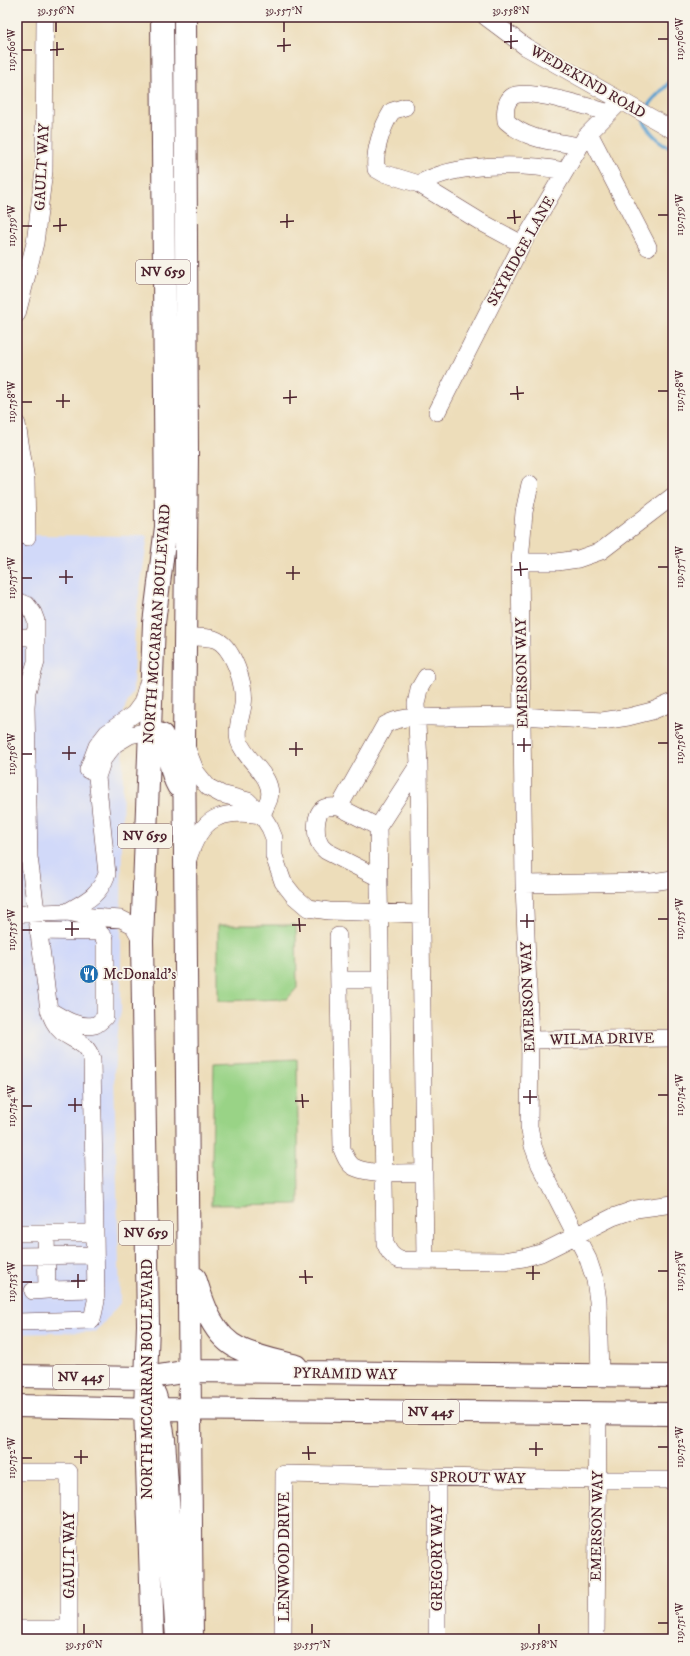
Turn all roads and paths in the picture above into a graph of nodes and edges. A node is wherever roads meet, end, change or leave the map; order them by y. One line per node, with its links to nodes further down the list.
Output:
1 (45, 17): 13 (street, GAULT WAY)
2 (162, 17): 25 (main road, NORTH MCCARRAN BOULEVARD / NV 659)
3 (185, 17): 24 (main road, NORTH MCCARRAN BOULEVARD / NV 659)
4 (486, 17): 6 (street, WEDEKIND ROAD)
5 (405, 107): 10 (street)
6 (615, 107): 7 (street, WEDEKIND ROAD); 8 (street, SKYRIDGE LANE); 8 (street)
7 (672, 127)
8 (585, 139): 9 (street, SKYRIDGE LANE); 12 (street)
9 (565, 171): 10 (street); 11 (street, SKYRIDGE LANE)
10 (419, 184): 11 (street)
11 (522, 244): 14 (street, SKYRIDGE LANE)
12 (648, 247)
13 (17, 314)
14 (437, 412)
15 (17, 424): 16 (street)
16 (20, 459): 19 (street)
17 (530, 484): 20 (street, EMERSON WAY)
18 (673, 496): 20 (street)
19 (27, 537)
20 (520, 562): 28 (street, EMERSON WAY)
21 (17, 601): 23 (street)
22 (17, 637): 23 (street)
23 (36, 637): 43 (street)
24 (184, 637): 31 (main road, NORTH MCCARRAN BOULEVARD / NV 659); 35 (street)
25 (152, 670): 30 (main road, NORTH MCCARRAN BOULEVARD / NV 659); 37 (street)
26 (426, 677): 29 (street)
27 (673, 702): 28 (street)
28 (522, 716): 29 (street); 41 (street, EMERSON WAY)
29 (417, 718): 32 (street); 34 (street)
30 (149, 731): 33 (main road); 37 (street); 49 (main road, NORTH MCCARRAN BOULEVARD / NV 659)
31 (184, 742): 33 (main road, NORTH MCCARRAN BOULEVARD / NV 659); 35 (street)
32 (419, 764): 36 (street); 46 (street)
33 (185, 797): 38 (main road, NORTH MCCARRAN BOULEVARD / NV 659)
34 (339, 807): 36 (street); 39 (street)
35 (262, 815): 38 (street); 45 (street)
36 (378, 827): 39 (street)
37 (102, 836): 42 (street)
38 (185, 870): 62 (main road, NORTH MCCARRAN BOULEVARD / NV 659)
39 (379, 878): 45 (street)
40 (673, 879): 41 (street)
41 (524, 884): 54 (street, EMERSON WAY)
42 (67, 912): 43 (street); 49 (street)
43 (36, 913): 44 (street); 47 (street)
44 (17, 914)
45 (380, 914): 46 (street); 51 (street)
46 (421, 914): 56 (street)
47 (38, 931): 52 (street); 52 (street)
48 (338, 936): 50 (street)
49 (142, 941): 74 (main road, NORTH MCCARRAN BOULEVARD / NV 659)
50 (339, 980): 51 (street); 55 (street)
51 (381, 980): 55 (street)
52 (49, 1010): 60 (street)
53 (673, 1038): 54 (street, WILMA DRIVE)
54 (530, 1040): 61 (street, EMERSON WAY)
55 (384, 1172): 56 (street); 66 (street)
56 (424, 1172): 66 (street)
57 (673, 1204): 61 (street)
58 (17, 1233): 59 (street)
59 (46, 1233): 60 (street); 63 (street)
60 (95, 1233): 64 (street)
61 (576, 1235): 66 (street); 72 (street, EMERSON WAY)
62 (189, 1254): 69 (main road, NORTH MCCARRAN BOULEVARD / NV 659); 70 (main road)
63 (46, 1255): 64 (street); 65 (street); 67 (street)
64 (95, 1255): 67 (street)
65 (17, 1256)
66 (425, 1260)
67 (96, 1289): 68 (street)
68 (17, 1322)
69 (189, 1371): 70 (main road, PYRAMID WAY / NV 445); 74 (main road, PYRAMID WAY / NV 445); 77 (main road, NORTH MCCARRAN BOULEVARD / NV 659)
70 (324, 1374): 72 (main road, PYRAMID WAY / NV 445)
71 (17, 1376): 74 (main road, PYRAMID WAY / NV 445)
72 (600, 1376): 73 (main road, PYRAMID WAY / NV 445)
73 (673, 1376)
74 (146, 1378): 76 (main road, NORTH MCCARRAN BOULEVARD / NV 659)
75 (17, 1406): 76 (main road, NV 445)
76 (152, 1409): 77 (main road, NV 445); 87 (main road, NORTH MCCARRAN BOULEVARD / NV 659); 88 (main road)
77 (189, 1410): 78 (main road, NV 445); 89 (main road, NORTH MCCARRAN BOULEVARD / NV 659)
78 (598, 1414): 79 (main road, NV 445); 83 (street, EMERSON WAY)
79 (673, 1414)
80 (17, 1472): 86 (street, GAULT WAY)
81 (284, 1474): 82 (street, SPROUT WAY); 90 (street, LENWOOD DRIVE)
82 (437, 1477): 83 (street, SPROUT WAY); 91 (street, GREGORY WAY)
83 (598, 1480): 84 (street, SPROUT WAY); 92 (street, EMERSON WAY)
84 (673, 1480)
85 (17, 1629): 86 (street)
86 (68, 1634)
87 (153, 1639)
88 (177, 1639)
89 (192, 1639)
90 (283, 1639)
91 (437, 1639)
92 (596, 1639)

